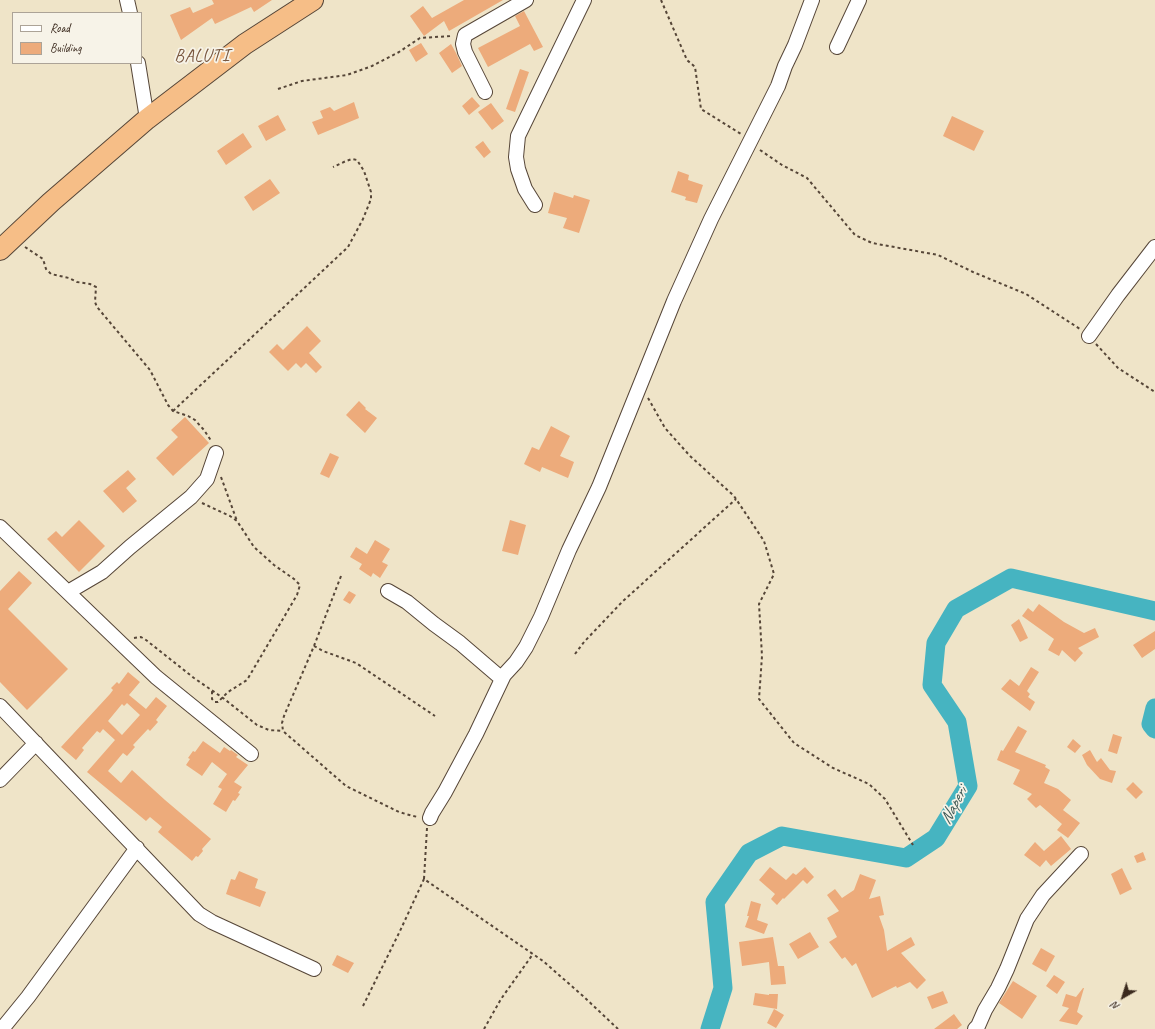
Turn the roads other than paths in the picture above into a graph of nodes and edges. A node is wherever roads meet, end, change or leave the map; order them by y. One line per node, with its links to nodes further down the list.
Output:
1 (128, 0): 7 (street)
2 (313, 0): 11 (highway)
3 (526, 0): 10 (street)
4 (584, 0): 12 (street)
5 (812, 0): 20 (street)
6 (859, 0): 8 (street)
7 (130, 12)
8 (837, 47)
9 (138, 64): 11 (street)
10 (485, 92)
11 (147, 119): 13 (highway)
12 (535, 205)
13 (6, 245)
14 (1155, 247): 15 (street)
15 (1089, 336)
16 (216, 453): 19 (street)
17 (0, 527): 19 (street)
18 (388, 591): 20 (street)
19 (68, 592): 23 (street)
20 (502, 679): 25 (street)
21 (0, 706): 22 (street)
22 (36, 743): 24 (street); 26 (street)
23 (252, 754)
24 (0, 780)
25 (430, 818)
26 (137, 848): 28 (street); 30 (street)
27 (1081, 854): 29 (street)
28 (314, 969)
29 (978, 1028)
30 (2, 1029)

